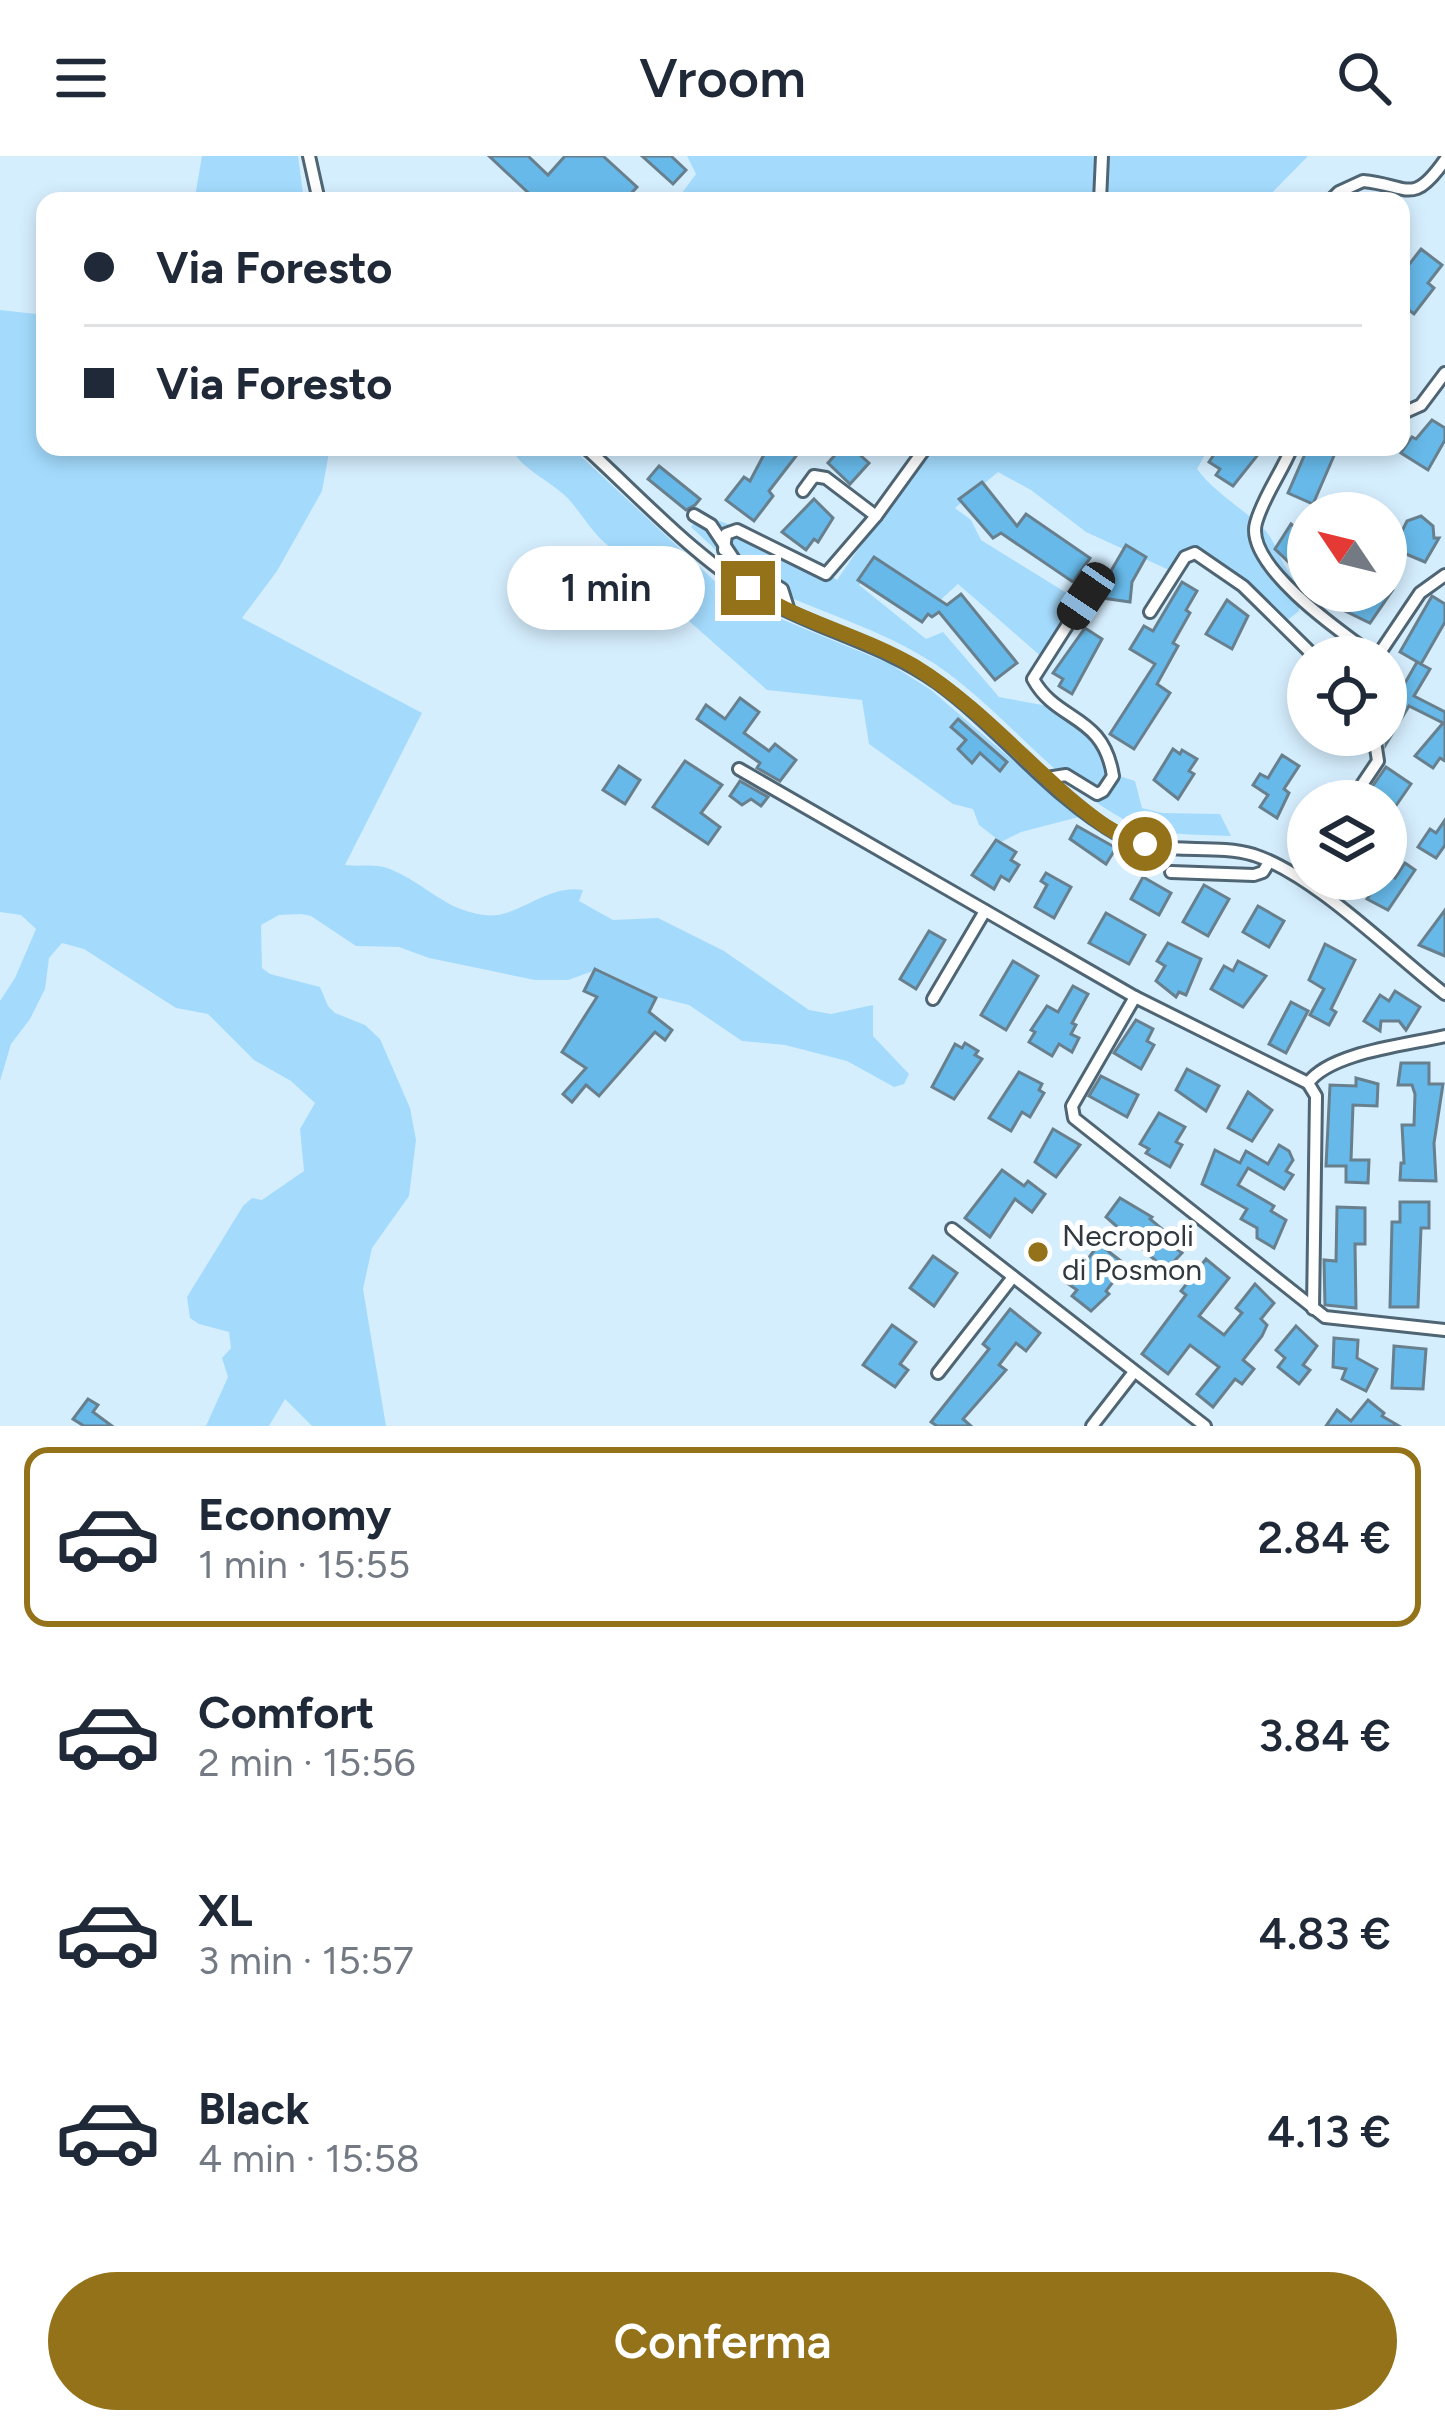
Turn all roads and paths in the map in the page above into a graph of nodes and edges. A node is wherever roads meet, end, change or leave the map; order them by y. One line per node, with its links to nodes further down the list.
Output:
1 (309, 156): 4 (street)
2 (1102, 156): 5 (street)
3 (1445, 160): 8 (street)
4 (317, 192)
5 (1100, 192)
6 (1339, 192): 7 (street)
7 (1404, 192)
8 (1410, 192)
9 (1445, 373): 10 (street)
10 (1410, 410)
11 (595, 456): 20 (street)
12 (919, 456): 16 (street)
13 (1288, 456): 23 (street)
14 (802, 491): 16 (street)
15 (694, 515): 17 (street)
16 (876, 516): 17 (street)
17 (724, 550): 20 (street)
18 (1445, 575): 24 (street)
19 (1086, 596): 26 (street)
20 (789, 611): 26 (street)
21 (1150, 612): 22 (street)
22 (1294, 636)
23 (1348, 636)
24 (1390, 636)
25 (739, 770): 31 (street)
26 (1047, 778): 27 (street)
27 (1269, 862): 28 (street); 29 (street)
28 (1171, 872)
29 (1287, 873)
30 (1325, 900): 32 (street)
31 (985, 911): 33 (street); 34 (street)
32 (1445, 994)
33 (1135, 997): 36 (street); 39 (street)
34 (933, 999)
35 (1445, 1036): 36 (street)
36 (1308, 1083): 39 (street)
37 (952, 1229): 38 (street)
38 (1012, 1277): 41 (street); 42 (street)
39 (1313, 1309): 40 (street)
40 (1445, 1330)
41 (1134, 1372): 43 (street); 44 (street)
42 (938, 1373)
43 (1093, 1426)
44 (1205, 1426)

